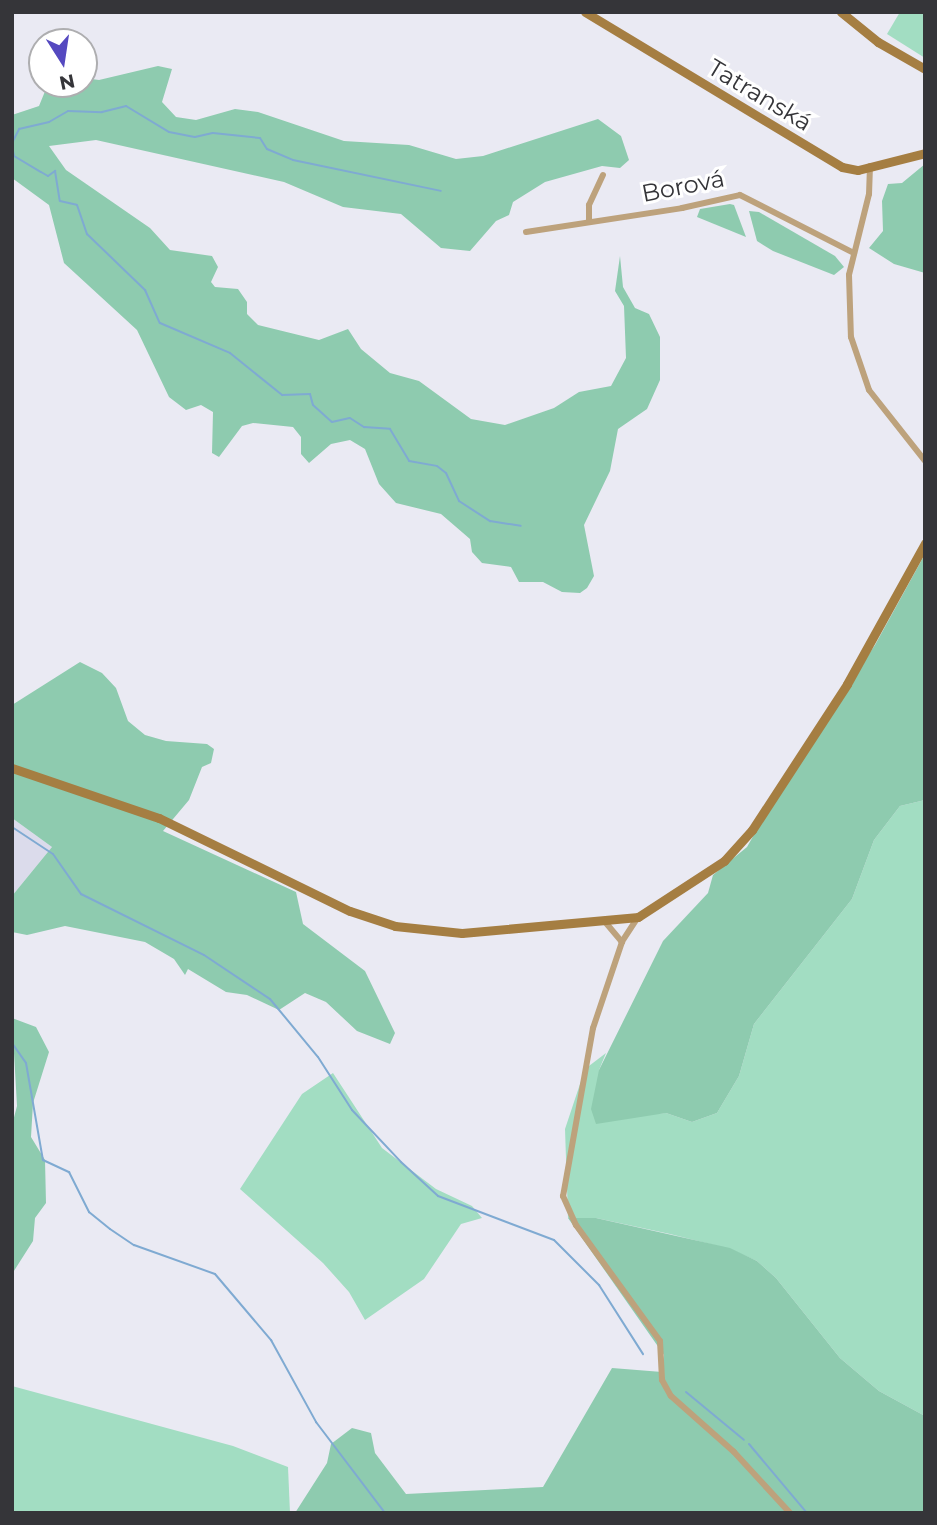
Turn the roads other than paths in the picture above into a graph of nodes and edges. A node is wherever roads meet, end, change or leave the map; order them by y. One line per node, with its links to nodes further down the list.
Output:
1 (585, 12): 5 (street, Tatranská)
2 (841, 12): 3 (street)
3 (925, 69)
4 (925, 153): 5 (street, Tatranská)
5 (870, 166): 9 (street)
6 (603, 175): 7 (street, Borová)
7 (589, 222): 8 (street, Borová); 9 (street, Borová)
8 (526, 232)
9 (854, 253): 10 (street)
10 (925, 461)
11 (925, 542): 13 (street)
12 (12, 768): 14 (street)
13 (638, 917): 14 (street); 15 (street)
14 (606, 923): 15 (street)
15 (622, 942): 16 (street)
16 (790, 1513)

